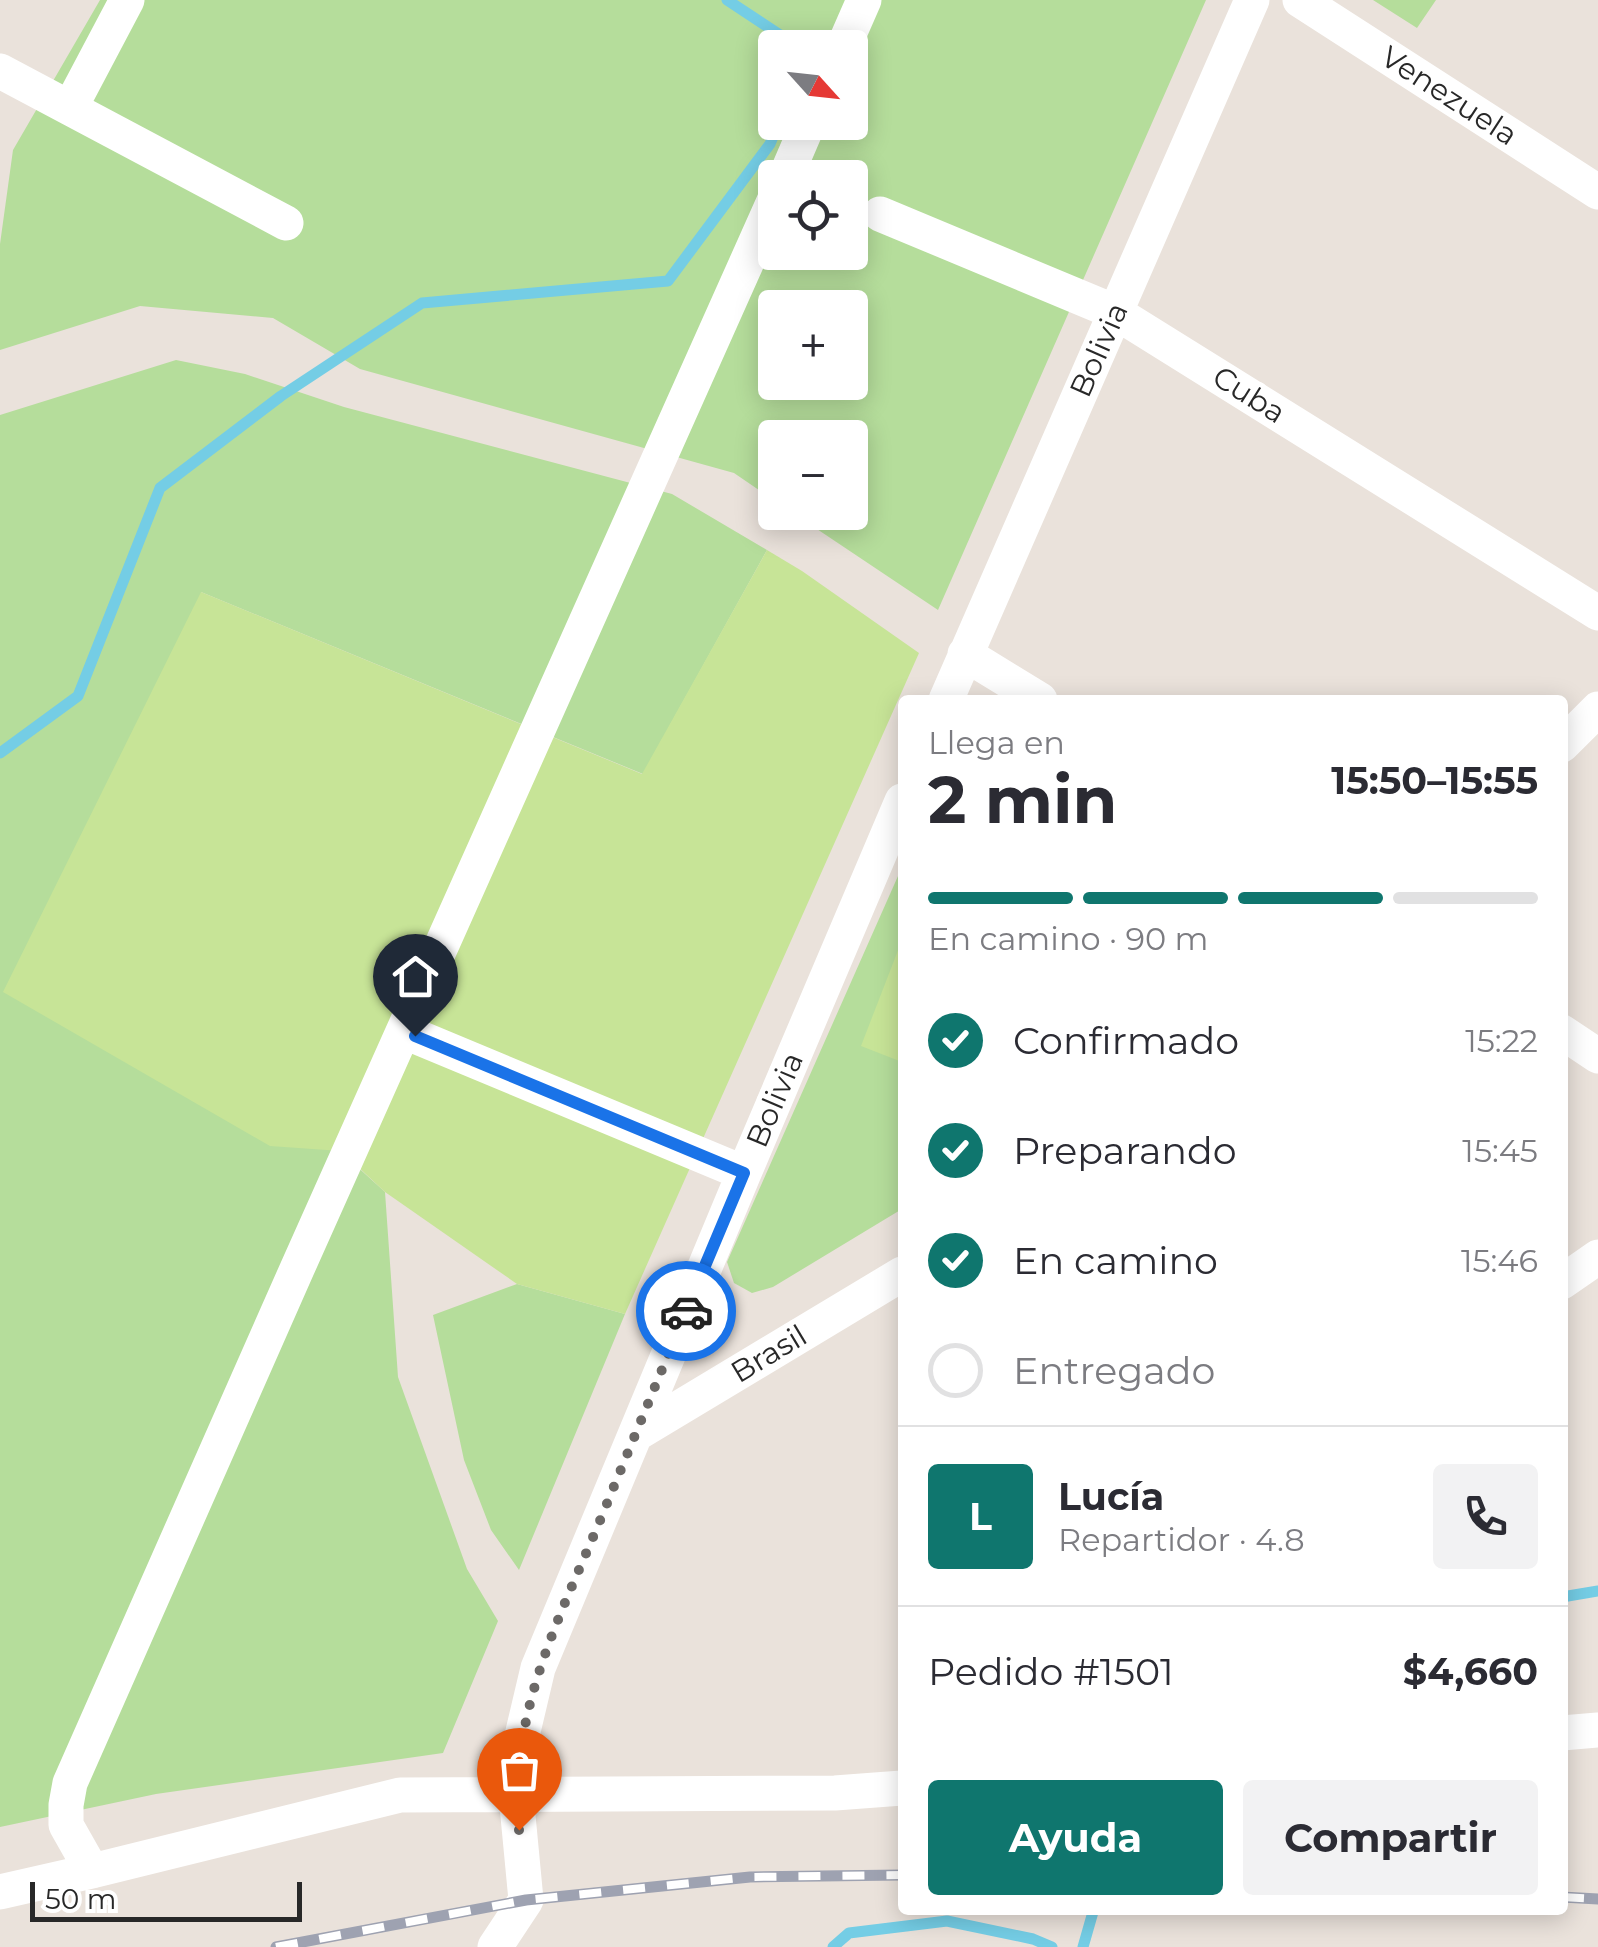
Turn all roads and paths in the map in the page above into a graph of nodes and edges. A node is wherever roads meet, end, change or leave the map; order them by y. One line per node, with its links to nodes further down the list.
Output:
1 (127, 0): 7 (street)
2 (864, 0): 5 (street)
3 (1252, 0): 12 (street, Bolivia)
4 (1300, 0): 8 (street, Venezuela)
5 (851, 30)
6 (0, 71): 7 (street)
7 (70, 108): 10 (street)
8 (1598, 192)
9 (880, 214): 12 (street, Cuba)
10 (286, 222)
11 (758, 237): 32 (street)
12 (1115, 312): 13 (street, Cuba); 14 (street, Bolivia)
13 (1598, 613)
14 (966, 654): 15 (street, Bolivia); 16 (street)
15 (948, 695)
16 (1032, 695)
17 (1598, 709): 18 (street)
18 (1568, 739)
19 (898, 810): 23 (street, Bolivia)
20 (415, 1036): 23 (street)
21 (1568, 1036): 22 (street)
22 (1598, 1056)
23 (744, 1173): 27 (street, Bolivia)
24 (1598, 1256): 26 (street)
25 (898, 1276): 27 (street, Brasil)
26 (1568, 1278)
27 (636, 1434): 31 (street, Bolivia)
28 (1598, 1730): 29 (street)
29 (1568, 1732)
30 (898, 1788): 31 (street)
31 (516, 1794): 32 (street); 34 (street, Bolivia)
32 (92, 1871): 33 (street)
33 (0, 1892)
34 (496, 1947)

